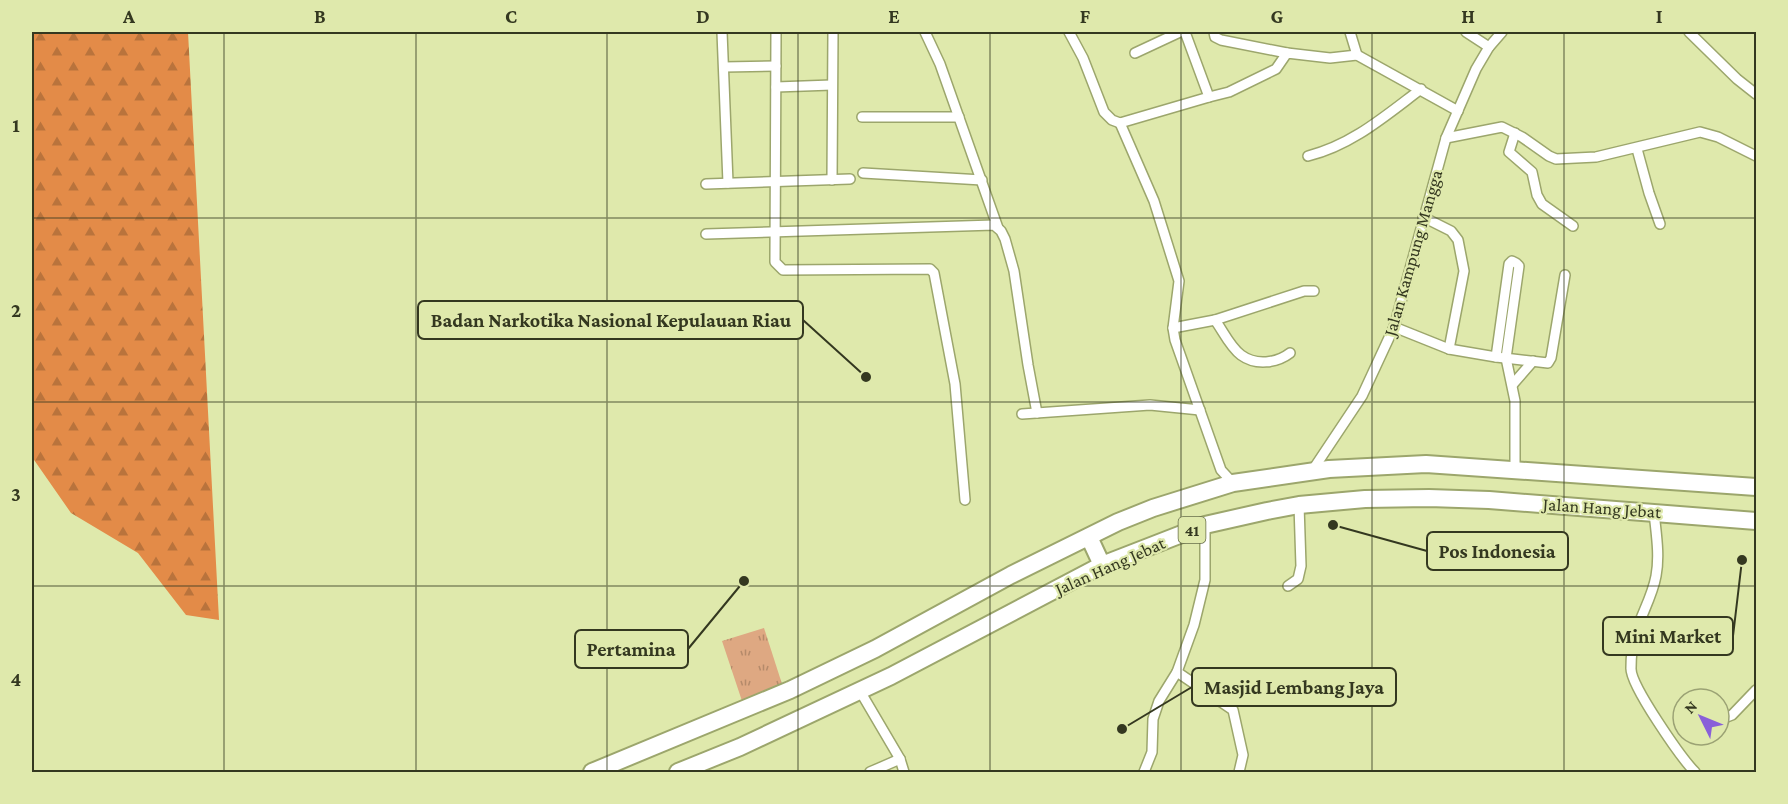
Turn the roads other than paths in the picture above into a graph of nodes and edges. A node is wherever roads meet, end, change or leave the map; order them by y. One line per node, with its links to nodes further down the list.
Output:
1 (722, 32): 18 (street)
2 (777, 32): 17 (street)
3 (833, 32): 19 (street)
4 (925, 32): 26 (street)
5 (1069, 32): 27 (street)
6 (1180, 32): 15 (street)
7 (1185, 32): 23 (street)
8 (1214, 32): 14 (street)
9 (1350, 32): 16 (street)
10 (1467, 32): 13 (street)
11 (1502, 32): 13 (street, Jalan Kampung Mangga)
12 (1689, 32): 22 (street)
13 (1489, 47): 24 (street, Jalan Kampung Mangga)
14 (1287, 52): 16 (street); 23 (street)
15 (1135, 53)
16 (1357, 55): 21 (street)
17 (776, 66): 18 (street); 20 (street)
18 (724, 67): 38 (street)
19 (832, 85): 20 (street); 35 (street)
20 (776, 87): 37 (street)
21 (1420, 89): 24 (street); 31 (street)
22 (1756, 94)
23 (1209, 97): 27 (street)
24 (1458, 111): 29 (street, Jalan Kampung Mangga)
25 (862, 117): 26 (street)
26 (959, 117): 36 (street)
27 (1120, 123): 50 (street)
28 (1515, 133): 29 (street); 30 (street); 42 (street)
29 (1446, 138): 40 (street, Jalan Kampung Mangga)
30 (1637, 149): 32 (street); 41 (street)
31 (1308, 156)
32 (1756, 156)
33 (864, 173): 36 (street)
34 (850, 179): 35 (street)
35 (832, 180): 37 (street)
36 (982, 180): 43 (street)
37 (777, 182): 38 (street); 44 (street)
38 (728, 183): 39 (street)
39 (706, 184)
40 (1423, 217): 49 (street, Jalan Kampung Mangga); 51 (street)
41 (1660, 224)
42 (1573, 226)
43 (998, 228): 44 (street); 57 (street)
44 (774, 231): 45 (street); 63 (street)
45 (706, 234)
46 (1565, 275): 54 (street)
47 (1314, 291): 48 (street)
48 (1215, 320): 50 (street); 52 (street)
49 (1394, 327): 51 (street); 60 (street, Jalan Kampung Mangga)
50 (1173, 328): 56 (street)
51 (1449, 349): 53 (street)
52 (1290, 353)
53 (1501, 357): 53 (street); 54 (street); 55 (street)
54 (1533, 361): 55 (street)
55 (1513, 384): 59 (street)
56 (1200, 410): 57 (street); 61 (street)
57 (1037, 412): 58 (street)
58 (1022, 414)
59 (1515, 470): 60 (highway); 62 (highway)
60 (1312, 471): 61 (highway)
61 (1233, 483): 68 (highway)
62 (1756, 487)
63 (965, 500)
64 (1299, 505): 65 (highway, Jalan Hang Jebat / 41); 67 (highway, Jalan Hang Jebat / 41); 70 (street)
65 (1654, 512): 66 (highway, Jalan Hang Jebat / 41); 82 (street)
66 (1756, 521)
67 (1205, 525): 69 (highway, Jalan Hang Jebat / 41); 71 (street)
68 (1089, 537): 69 (highway); 76 (highway)
69 (1102, 566): 73 (highway, Jalan Hang Jebat / 41)
70 (1288, 586)
71 (1177, 672): 80 (street); 81 (street)
72 (1756, 690): 74 (street)
73 (860, 691): 75 (street); 77 (highway, Jalan Hang Jebat / 41)
74 (1731, 715)
75 (900, 759): 78 (street); 79 (street)
76 (592, 772)
77 (678, 772)
78 (870, 772)
79 (904, 772)
80 (1144, 772)
81 (1239, 772)
82 (1695, 772)

